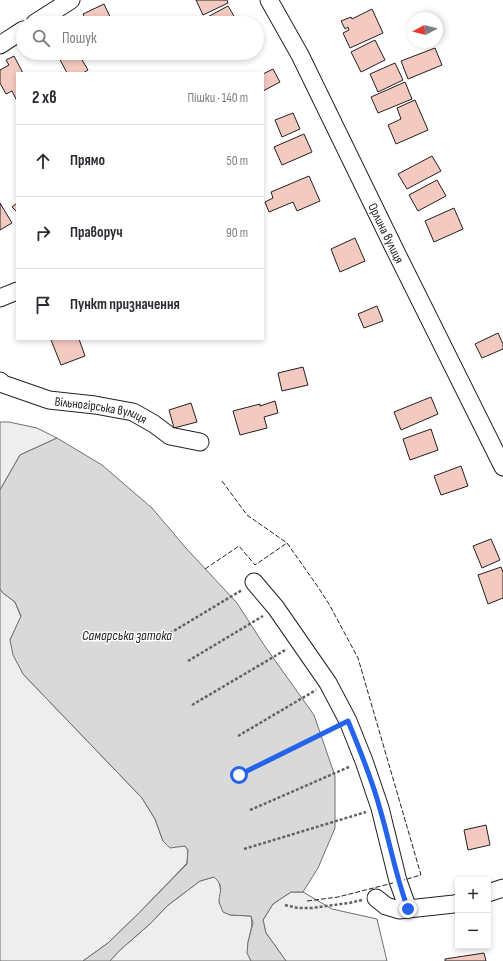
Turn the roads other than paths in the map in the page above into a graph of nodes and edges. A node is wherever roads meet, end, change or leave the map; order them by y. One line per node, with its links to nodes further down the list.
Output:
1 (71, 0): 3 (street)
2 (269, 0): 10 (street, Орлина вулиця)
3 (46, 16)
4 (16, 35): 5 (street)
5 (0, 45)
6 (16, 291): 7 (street)
7 (0, 298)
8 (0, 381): 9 (street, Вільногірська вулиця)
9 (200, 442)
10 (503, 467)
11 (254, 582): 16 (street)
12 (503, 888): 13 (street)
13 (491, 892)
14 (376, 898): 16 (street)
15 (455, 904): 16 (street)
16 (408, 909)

